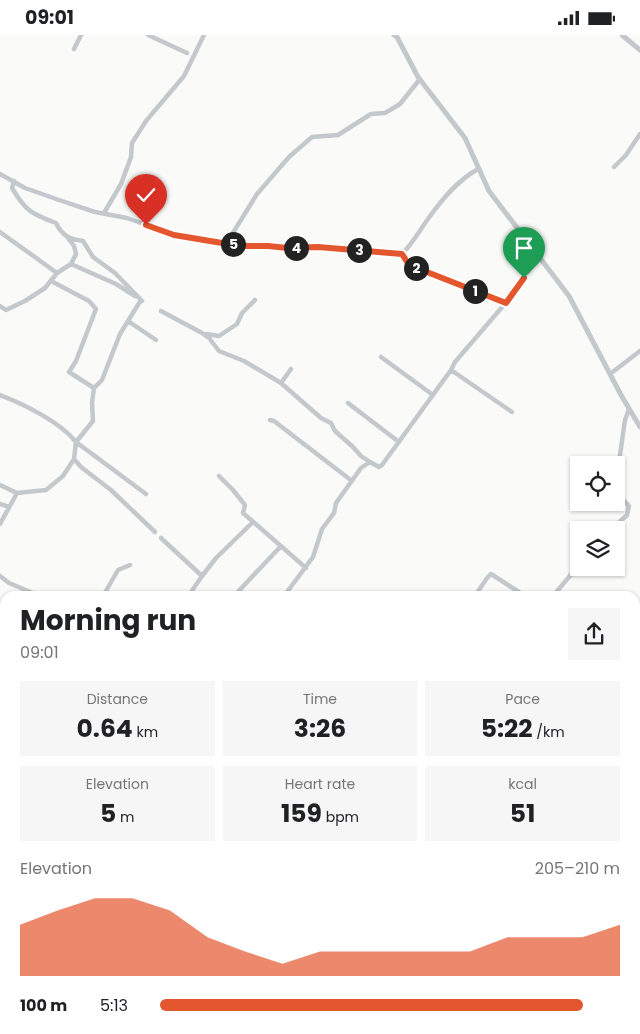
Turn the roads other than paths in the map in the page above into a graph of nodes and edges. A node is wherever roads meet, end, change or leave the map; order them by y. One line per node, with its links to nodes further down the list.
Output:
1 (81, 35): 6 (street)
2 (148, 35): 8 (street)
3 (204, 35): 15 (street)
4 (394, 35): 9 (street)
5 (622, 35): 7 (street)
6 (74, 49)
7 (640, 50)
8 (187, 53)
9 (420, 79): 12 (street); 18 (street)
10 (640, 134): 11 (street)
11 (614, 167)
12 (478, 169): 19 (street); 20 (street)
13 (0, 174): 14 (street)
14 (14, 181): 15 (street); 17 (street)
15 (104, 213): 18 (street)
16 (0, 232): 22 (street)
17 (68, 238): 21 (street); 25 (street)
18 (229, 243): 19 (street)
19 (402, 254): 26 (street)
20 (539, 256): 26 (street); 36 (street)
21 (71, 264): 22 (street); 25 (street)
22 (57, 273): 23 (street)
23 (51, 281): 27 (street); 38 (street)
24 (255, 300): 30 (street)
25 (142, 301): 29 (street)
26 (506, 303): 35 (street)
27 (0, 306)
28 (161, 311): 30 (street)
29 (128, 321): 31 (street); 38 (street)
30 (202, 333): 37 (street)
31 (156, 340)
32 (640, 351): 36 (street)
33 (381, 357): 40 (street)
34 (291, 369): 37 (street)
35 (452, 370): 40 (street); 43 (street)
36 (610, 374): 42 (street)
37 (281, 383): 50 (street)
38 (94, 388): 46 (street)
39 (0, 395): 46 (street)
40 (433, 395): 47 (street)
41 (348, 403): 47 (street)
42 (629, 409): 45 (street); 48 (street)
43 (512, 412)
44 (270, 420): 52 (street)
45 (640, 427)
46 (76, 442): 49 (street); 55 (street)
47 (398, 442): 50 (street)
48 (620, 456)
49 (74, 459): 54 (street); 62 (street)
50 (370, 462): 52 (street)
51 (219, 476): 59 (street)
52 (352, 481): 66 (street)
53 (0, 485): 54 (street)
54 (18, 493): 58 (street)
55 (146, 494)
56 (625, 501): 60 (street)
57 (0, 503): 58 (street)
58 (9, 507): 61 (street)
59 (253, 521): 64 (street); 68 (street)
60 (621, 521)
61 (0, 525)
62 (155, 533)
63 (161, 538): 68 (street)
64 (280, 545): 66 (street); 73 (street)
65 (130, 565): 71 (street)
66 (306, 568): 74 (street)
67 (0, 576): 70 (street)
68 (202, 576): 72 (street)
69 (570, 576): 77 (street)
70 (28, 591)
71 (106, 591)
72 (192, 591)
73 (239, 591)
74 (288, 591)
75 (478, 591): 76 (street)
76 (517, 591)
77 (557, 591)

